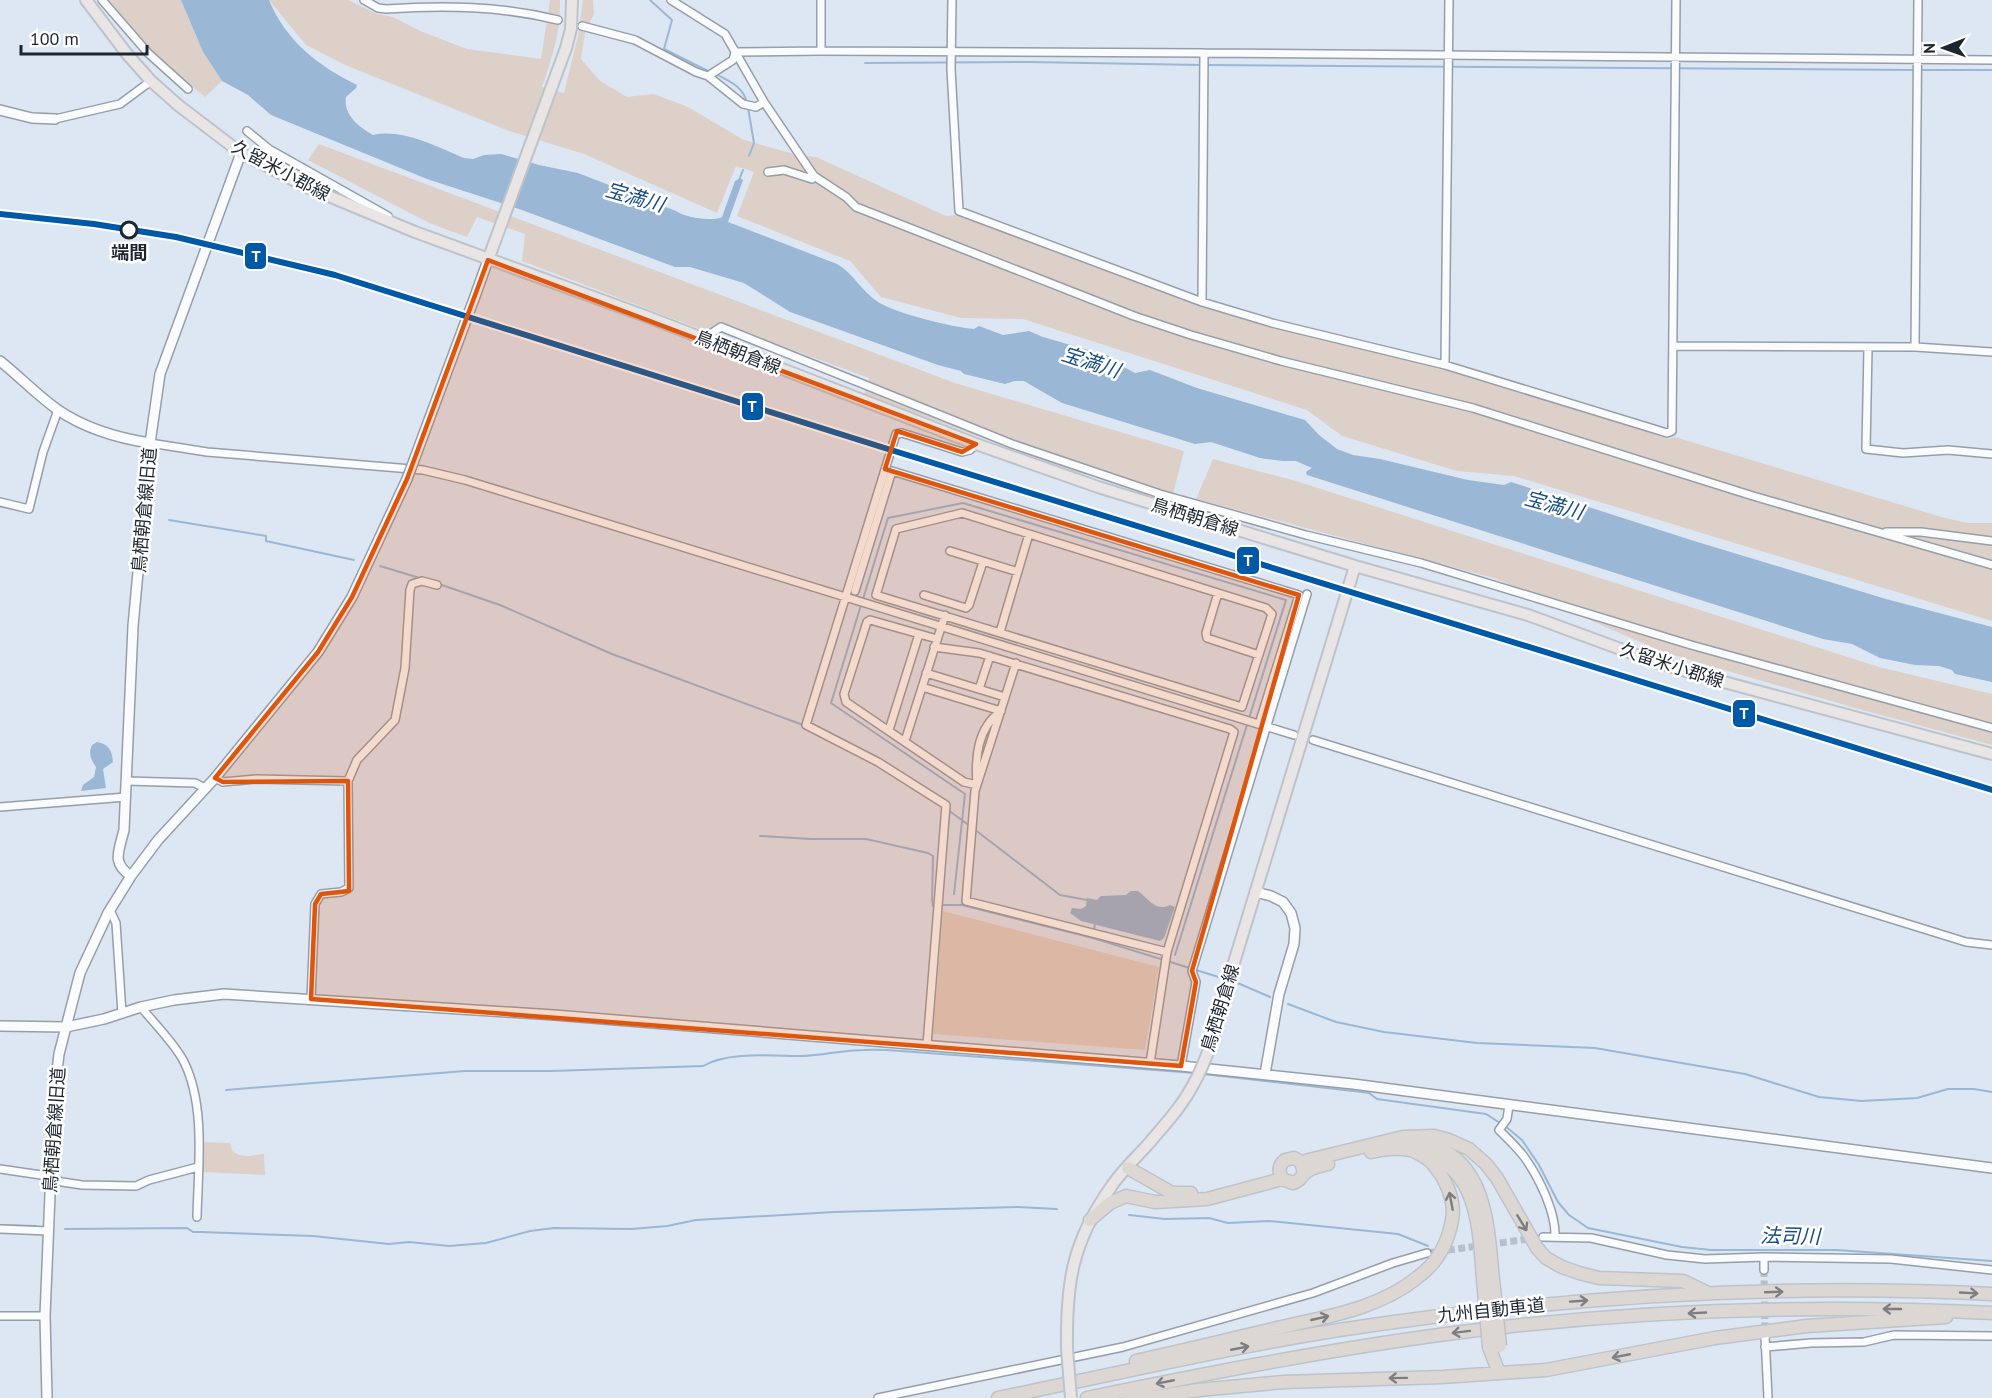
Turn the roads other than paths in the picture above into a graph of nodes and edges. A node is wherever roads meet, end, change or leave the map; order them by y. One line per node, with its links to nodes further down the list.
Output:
1 (86, 0): 23 (main road, 久留米小郡線)
2 (102, 0): 24 (street)
3 (364, 0): 11 (street)
4 (572, 0): 33 (main road)
5 (671, 0): 15 (street)
6 (820, 0): 14 (street)
7 (951, 0): 16 (street)
8 (1449, 0): 18 (street)
9 (1676, 0): 19 (street)
10 (1918, 0): 21 (street)
11 (413, 3): 12 (street)
12 (558, 20)
13 (582, 26): 22 (street)
14 (821, 51): 15 (street); 16 (street)
15 (735, 52): 22 (street); 25 (street)
16 (952, 55): 17 (street); 34 (street)
17 (1204, 56): 18 (street); 34 (street)
18 (1449, 58): 19 (street); 41 (street)
19 (1675, 59): 21 (street); 36 (street)
20 (1992, 60): 21 (street)
21 (1918, 62): 37 (street)
22 (708, 76): 25 (street)
23 (152, 81): 27 (street); 29 (main road, 久留米小郡線)
24 (188, 89)
25 (764, 102): 31 (street)
26 (0, 110): 27 (street)
27 (55, 119)
28 (247, 131): 32 (street)
29 (241, 153): 32 (main road, 久留米小郡線); 43 (street, 鳥栖朝倉線旧道)
30 (768, 172): 31 (street)
31 (814, 176): 48 (street)
32 (415, 232): 33 (main road, 久留米小郡線)
33 (488, 260): 35 (main road, 鳥栖朝倉線); 83 (street, 鳥栖朝倉線旧道, bridge)
34 (1202, 302): 41 (street)
35 (704, 338): 44 (main road, 鳥栖朝倉線); 77 (street)
36 (1673, 346): 38 (street); 41 (street)
37 (1915, 347): 38 (street); 39 (street)
38 (1868, 348): 45 (street)
39 (1992, 352)
40 (0, 361): 42 (street)
41 (1445, 365)
42 (58, 410): 43 (street); 46 (street)
43 (150, 443): 61 (street); 84 (street, 鳥栖朝倉線旧道)
44 (976, 444): 47 (street); 54 (main road, 鳥栖朝倉線)
45 (1992, 454)
46 (0, 502)
47 (875, 513): 57 (street); 61 (street); 76 (street)
48 (1877, 531): 50 (street); 53 (street)
49 (1029, 534): 55 (street); 58 (street); 62 (street)
50 (1992, 541)
51 (950, 551): 52 (street)
52 (982, 562): 55 (street); 60 (street)
53 (1992, 565)
54 (1355, 566): 82 (main road, 久留米小郡線); 91 (main road, 鳥栖朝倉線)
55 (1018, 572): 64 (street)
56 (437, 585): 85 (street)
57 (855, 591)
58 (1218, 593): 68 (street); 68 (street)
59 (1307, 594): 76 (street)
60 (924, 595)
61 (846, 598): 63 (street); 100 (street)
62 (945, 615): 63 (street); 64 (street)
63 (941, 627): 66 (street); 76 (street)
64 (1000, 632): 68 (street)
65 (919, 634): 66 (street); 78 (street); 78 (street)
66 (937, 639): 67 (street)
67 (934, 647): 69 (street); 71 (street)
68 (1259, 655)
69 (990, 656): 70 (street); 73 (street)
70 (1016, 663): 74 (street); 94 (street)
71 (926, 673): 72 (street); 73 (street)
72 (922, 687): 75 (street); 81 (street)
73 (980, 689): 74 (street)
74 (1005, 697): 75 (street)
75 (1001, 711): 86 (street)
76 (1262, 725): 79 (street); 102 (street)
77 (1992, 728)
78 (889, 730): 81 (street)
79 (1294, 735)
80 (1313, 740): 93 (street)
81 (905, 741): 86 (street)
82 (1992, 754)
83 (215, 778): 85 (street); 87 (street, 鳥栖朝倉線旧道)
84 (127, 781): 87 (street); 88 (street, 鳥栖朝倉線旧道)
85 (348, 781): 95 (street)
86 (977, 785): 94 (street)
87 (204, 788): 90 (street, 鳥栖朝倉線旧道)
88 (126, 797): 89 (street); 90 (street, 鳥栖朝倉線旧道)
89 (0, 807)
90 (130, 876): 92 (street, 鳥栖朝倉線旧道)
91 (1255, 892): 103 (street); 108 (main road, 鳥栖朝倉線, bridge)
92 (110, 910): 97 (street); 99 (street, 鳥栖朝倉線旧道)
93 (1992, 945)
94 (1167, 952): 101 (street)
95 (311, 999): 96 (street); 100 (street)
96 (141, 1007): 97 (street); 107 (street)
97 (122, 1013): 99 (street)
98 (0, 1026): 99 (street)
99 (66, 1027): 113 (street, 鳥栖朝倉線旧道)
100 (927, 1045): 101 (street)
101 (1150, 1063): 102 (street)
102 (1181, 1066): 103 (street)
103 (1265, 1074): 104 (street)
104 (1509, 1105): 110 (street); 120 (street)
105 (1379, 1143): 109 (highway); 125 (highway); 126 (highway, one-way to 126)
106 (1407, 1148): 109 (highway); 125 (highway); 138 (highway, one-way to 106)
107 (198, 1167): 113 (street); 115 (street)
108 (1128, 1168): 112 (highway); 114 (highway); 116 (main road, 鳥栖朝倉線)
109 (1303, 1168): 112 (highway); 112 (highway)
110 (1992, 1168)
111 (0, 1169): 113 (street)
112 (1280, 1175): 114 (highway)
113 (50, 1178): 118 (street, 鳥栖朝倉線旧道)
114 (1172, 1202): 116 (highway)
115 (197, 1217)
116 (1090, 1220): 139 (main road, 鳥栖朝倉線, bridge)
117 (0, 1229): 118 (street)
118 (48, 1231): 130 (street, 鳥栖朝倉線旧道)
119 (1543, 1237): 120 (street)
120 (1555, 1237): 122 (street)
121 (1427, 1253): 137 (street)
122 (1764, 1257): 123 (street); 124 (street)
123 (1764, 1270)
124 (1992, 1270)
125 (1489, 1289): 134 (highway, bridge)
126 (1709, 1294): 127 (highway, 九州自動車道, one-way to 127); 138 (highway, 九州自動車道, one-way to 126)
127 (1992, 1294)
128 (1992, 1313): 134 (highway, one-way to 134); 135 (highway, 九州自動車道, one-way to 135)
129 (0, 1316): 130 (street)
130 (45, 1317): 136 (street, 鳥栖朝倉線旧道)
131 (1765, 1336): 133 (street)
132 (1992, 1336): 133 (street)
133 (1765, 1347): 141 (street)
134 (1499, 1373): 135 (highway, one-way to 135)
135 (1121, 1391): 140 (highway, 九州自動車道)
136 (47, 1398)
137 (878, 1398)
138 (998, 1398)
139 (1071, 1398)
140 (1087, 1398)
141 (1768, 1398)

